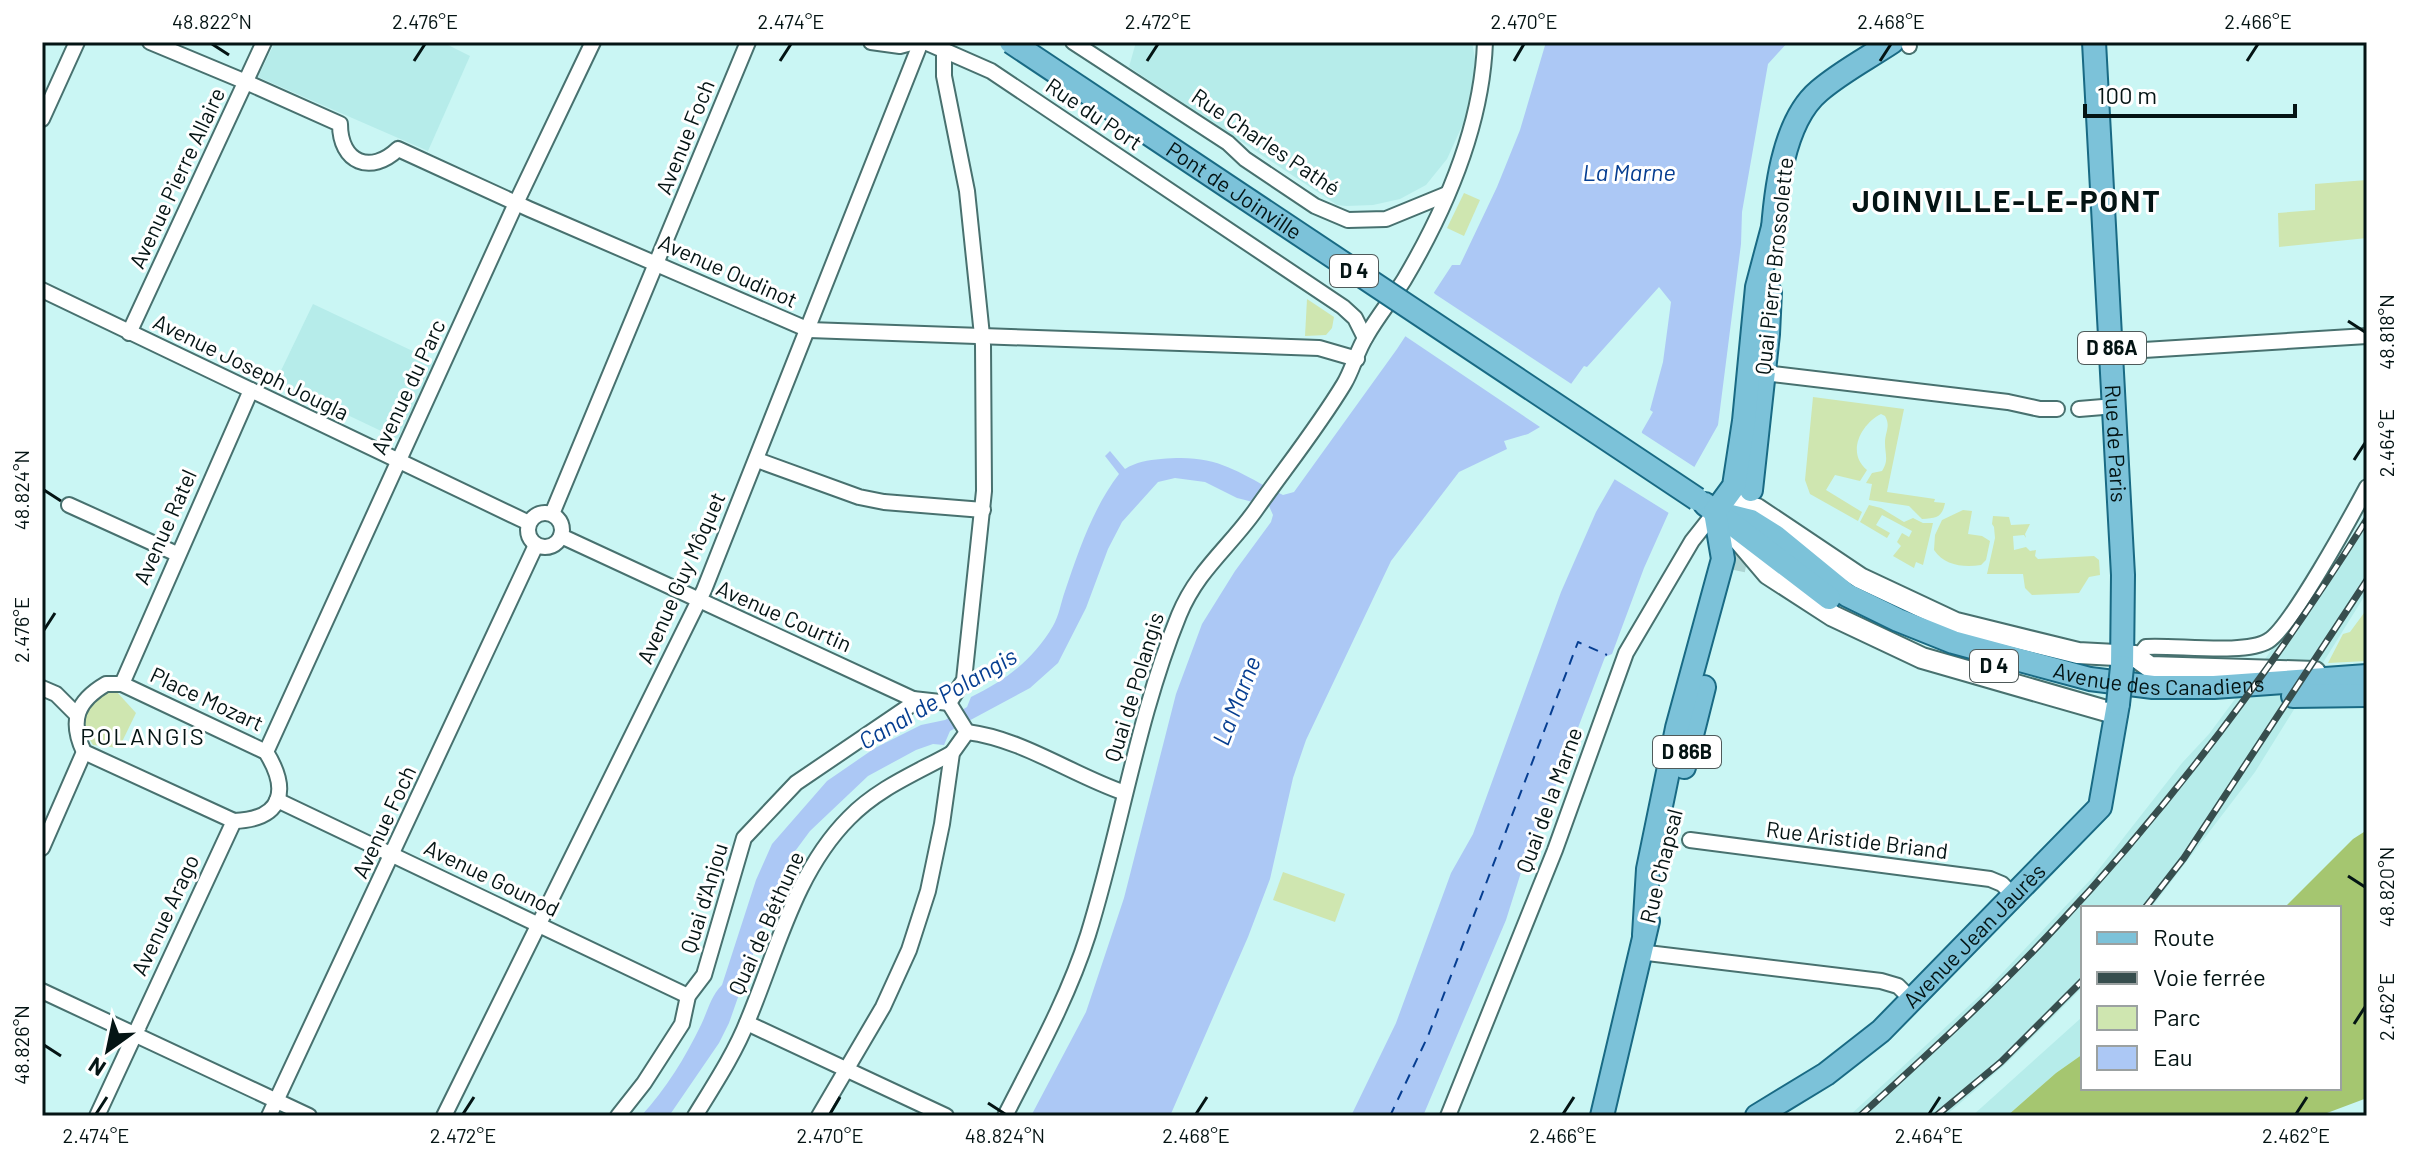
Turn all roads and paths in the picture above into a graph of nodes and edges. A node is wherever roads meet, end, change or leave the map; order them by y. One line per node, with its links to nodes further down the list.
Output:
1 (77, 42): 15 (street)
2 (150, 42): 14 (street, Avenue Oudinot)
3 (264, 42): 14 (street, Avenue Pierre Allaire)
4 (593, 42): 17 (street, Avenue du Parc)
5 (748, 42): 19 (street, Avenue Foch)
6 (871, 42): 7 (street)
7 (920, 42): 13 (street, Rue du Port); 21 (street, Avenue Guy Môquet)
8 (1011, 42): 37 (main road, Pont de Joinville / D 4, bridge)
9 (1073, 42): 16 (street, Rue Charles Pathé)
10 (1485, 42): 16 (street, Quai de Polangis)
11 (1903, 43): 18 (main road, Quai Pierre Brossolette)
12 (2093, 44): 26 (main road, Rue de Paris / D 86A)
13 (944, 52): 23 (street); 25 (street, Rue du Port)
14 (246, 82): 17 (street, Avenue Oudinot); 22 (street, Avenue Pierre Allaire)
15 (42, 119)
16 (1447, 194): 25 (street, Quai de Polangis)
17 (517, 201): 19 (street, Avenue Oudinot); 34 (street, Avenue du Parc)
18 (1773, 227): 28 (main road, Quai Pierre Brossolette); 37 (main road)
19 (657, 264): 21 (street, Avenue Oudinot); 40 (street, Avenue Foch)
20 (42, 290): 22 (street, Avenue Joseph Jougla)
21 (809, 330): 23 (street, Avenue Oudinot); 33 (street, Avenue Guy Môquet)
22 (129, 333): 29 (street, Avenue Joseph Jougla)
23 (982, 336): 27 (street, Avenue Oudinot); 39 (street)
24 (2367, 336): 26 (street)
25 (1365, 338): 27 (street, Quai de Polangis)
26 (2112, 352): 30 (main road, Rue de Paris / D 86A)
27 (1357, 359): 60 (street, Quai de Polangis)
28 (1764, 373): 31 (street); 36 (main road, Quai Pierre Brossolette)
29 (251, 390): 34 (street, Avenue Joseph Jougla); 44 (street, Avenue Ratel)
30 (2115, 406): 32 (street); 47 (main road, Rue de Paris / D 86A)
31 (2057, 409)
32 (2079, 409)
33 (757, 460): 39 (street); 46 (street, Avenue Guy Môquet)
34 (397, 461): 41 (street, Avenue Joseph Jougla); 58 (street, Avenue du Parc)
35 (2367, 487): 47 (street)
36 (1751, 490)
37 (1712, 504): 47 (street); 48 (main road, Avenue des Canadiens / D 4); 51 (main road, Avenue des Canadiens / D 4); 54 (street); 68 (main road); 85 (street, Quai de la Marne)
38 (69, 505): 44 (street)
39 (983, 510): 53 (street)
40 (552, 514): 41 (street); 42 (street)
41 (529, 523): 43 (street)
42 (561, 536): 43 (street); 46 (street, Avenue Courtin)
43 (536, 545): 65 (street, Avenue Foch)
44 (177, 554): 49 (street, Avenue Ratel)
45 (1734, 570): 68 (main road, Rue Chapsal / D 86B)
46 (698, 601): 52 (street, Avenue Courtin); 67 (street, Avenue Guy Môquet)
47 (2127, 659): 48 (street); 54 (main road, D 86A, bridge)
48 (2367, 675)
49 (122, 684): 55 (street, Place Mozart); 58 (street, Place Mozart)
50 (42, 688): 55 (street)
51 (2367, 695)
52 (913, 699): 53 (street, Avenue Courtin); 70 (street, Quai d'Anjou)
53 (949, 703): 56 (street)
54 (2117, 709): 66 (main road, Avenue Jean Jaurès / D 86A)
55 (77, 715): 57 (street)
56 (967, 732): 59 (street); 60 (street)
57 (84, 752): 62 (street); 64 (street)
58 (266, 752): 61 (street, Place Mozart)
59 (952, 753): 72 (street, Quai de Béthune); 74 (street)
60 (1125, 793): 84 (street, Quai de Polangis)
61 (277, 800): 62 (street); 65 (street, Avenue Gounod)
62 (234, 821): 73 (street, Avenue Arago)
63 (1690, 840): 66 (street, Rue Aristide Briand)
64 (42, 848)
65 (393, 855): 67 (street, Avenue Gounod); 75 (street, Avenue Foch)
66 (2013, 895): 71 (main road, Avenue Jean Jaurès / D 86A)
67 (540, 925): 70 (street, Avenue Gounod); 79 (street, Avenue Guy Môquet)
68 (1642, 943): 71 (street); 86 (main road, Rue Chapsal / D 86B)
69 (42, 991): 73 (street)
70 (688, 996): 80 (street, Quai d'Anjou)
71 (1911, 999): 87 (main road, Avenue Jean Jaurès / D 86A)
72 (747, 1023): 74 (street); 81 (street, Quai de Béthune)
73 (135, 1034): 75 (street); 76 (street, Avenue Arago)
74 (847, 1070): 82 (street); 83 (street)
75 (277, 1101): 77 (street, Avenue Foch); 78 (street)
76 (97, 1116)
77 (269, 1116)
78 (309, 1116)
79 (444, 1116)
80 (618, 1116)
81 (695, 1116)
82 (819, 1116)
83 (946, 1116)
84 (1005, 1116)
85 (1448, 1116)
86 (1602, 1116)
87 (1757, 1116)

